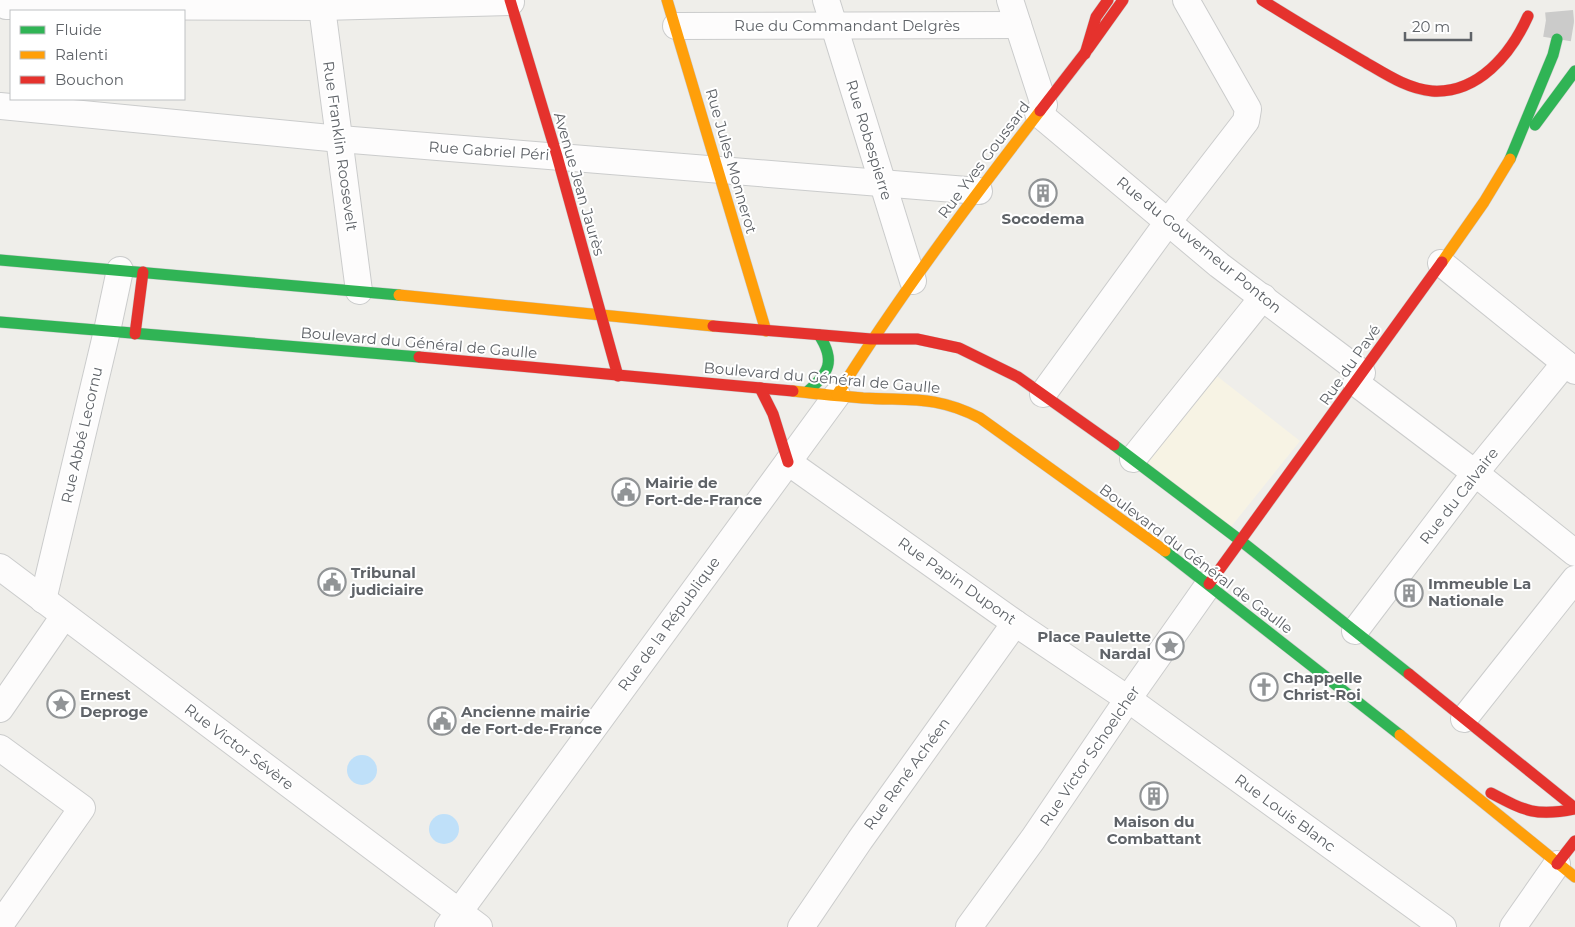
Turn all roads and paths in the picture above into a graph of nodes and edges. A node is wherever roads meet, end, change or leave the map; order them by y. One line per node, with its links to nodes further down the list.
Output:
1 (667, 0): 13 (main road, Rue Jules Monnerot)
2 (826, 0): 14 (street, Rue Robespierre)
3 (1010, 0): 12 (street)
4 (1108, 0): 16 (main road)
5 (1122, 0): 16 (main road, Rue Yves Goussard)
6 (1186, 0): 26 (street)
7 (1262, 0): 11 (main road)
8 (511, 1): 9 (street); 21 (main road, Avenue Jean Jaurès)
9 (321, 4): 10 (street); 20 (street, Rue Franklin Roosevelt)
10 (5, 10)
11 (1528, 16)
12 (1018, 25): 14 (street, Rue du Commandant Delgrès); 19 (street)
13 (676, 26): 14 (street, Rue du Commandant Delgrès); 23 (main road, Rue Jules Monnerot)
14 (834, 26): 24 (street, Rue Robespierre)
15 (1557, 39): 22 (main road)
16 (1085, 54): 19 (main road, Rue Yves Goussard)
17 (1575, 71): 22 (main road)
18 (0, 106): 20 (street, Rue Gabriel Péri)
19 (1041, 109): 25 (main road, Rue Yves Goussard); 26 (street, Rue du Gouverneur Ponton)
20 (340, 139): 21 (street, Rue Gabriel Péri); 31 (street, Rue Franklin Roosevelt)
21 (557, 156): 23 (street, Rue Gabriel Péri); 33 (main road, Avenue Jean Jaurès)
22 (1510, 159): 28 (main road, Rue du Pavé)
23 (717, 169): 24 (street, Rue Gabriel Péri); 36 (main road, Rue Jules Monnerot)
24 (882, 182): 25 (street, Rue Gabriel Péri); 30 (street, Rue Robespierre)
25 (979, 191): 30 (main road, Rue Yves Goussard)
26 (1168, 222): 32 (street, Rue du Gouverneur Ponton); 45 (street)
27 (0, 260): 29 (main road)
28 (1441, 263): 40 (street); 42 (main road, Rue du Pavé)
29 (131, 271): 31 (main road); 35 (street, Rue Abbé Lecornu); 37 (main road)
30 (913, 281): 39 (main road, Rue Yves Goussard)
31 (359, 291): 33 (main road)
32 (1263, 297): 42 (street, Rue du Gouverneur Ponton); 47 (street)
33 (600, 315): 36 (main road); 41 (main road, Avenue Jean Jaurès)
34 (0, 322): 35 (main road, Boulevard du Général de Gaulle)
35 (107, 331): 37 (main road, Boulevard du Général de Gaulle); 55 (street, Rue Abbé Lecornu)
36 (766, 331): 38 (main road)
37 (135, 334): 41 (main road, Boulevard du Général de Gaulle)
38 (819, 335): 39 (main road); 44 (main road)
39 (871, 339): 45 (main road); 46 (main road, Rue Yves Goussard)
40 (1570, 367): 49 (street, Rue du Calvaire)
41 (618, 376): 43 (main road, Boulevard du Général de Gaulle)
42 (1359, 378): 49 (street, Rue du Gouverneur Ponton); 50 (main road, Rue du Pavé)
43 (760, 388): 44 (main road, Boulevard du Général de Gaulle); 48 (main road)
44 (807, 392): 46 (main road, Boulevard du Général de Gaulle)
45 (1043, 394): 47 (main road)
46 (837, 395): 48 (street, Rue de la République); 54 (main road, Boulevard du Général de Gaulle)
47 (1133, 459): 50 (main road)
48 (788, 462): 57 (street, Rue Papin Dupont); 67 (street, Rue de la République)
49 (1475, 473): 51 (street, Rue du Gouverneur Ponton); 58 (street, Rue du Calvaire)
50 (1241, 541): 54 (main road, Rue du Pavé); 58 (main road)
51 (1575, 552)
52 (0, 567): 55 (street, Rue Victor Sévère)
53 (1575, 579): 61 (street)
54 (1209, 584): 59 (street, Rue Victor Schoelcher); 62 (main road, Boulevard du Général de Gaulle)
55 (43, 600): 56 (street, Rue Victor Sévère)
56 (64, 616): 60 (street); 67 (street, Rue Victor Sévère)
57 (1015, 623): 59 (street, Rue Papin Dupont); 69 (street, Rue René Achéen)
58 (1355, 631): 61 (main road)
59 (1128, 699): 70 (street, Rue Victor Schoelcher); 71 (street, Rue Louis Blanc)
60 (0, 709)
61 (1464, 719): 64 (main road)
62 (1403, 738): 64 (main road); 66 (main road, Boulevard du Général de Gaulle)
63 (0, 748): 68 (street)
64 (1575, 808)
65 (1575, 841): 66 (main road)
66 (1566, 870): 72 (street)
67 (462, 922)
68 (0, 926)
69 (801, 927)
70 (969, 927)
71 (1443, 927)
72 (1513, 927)

